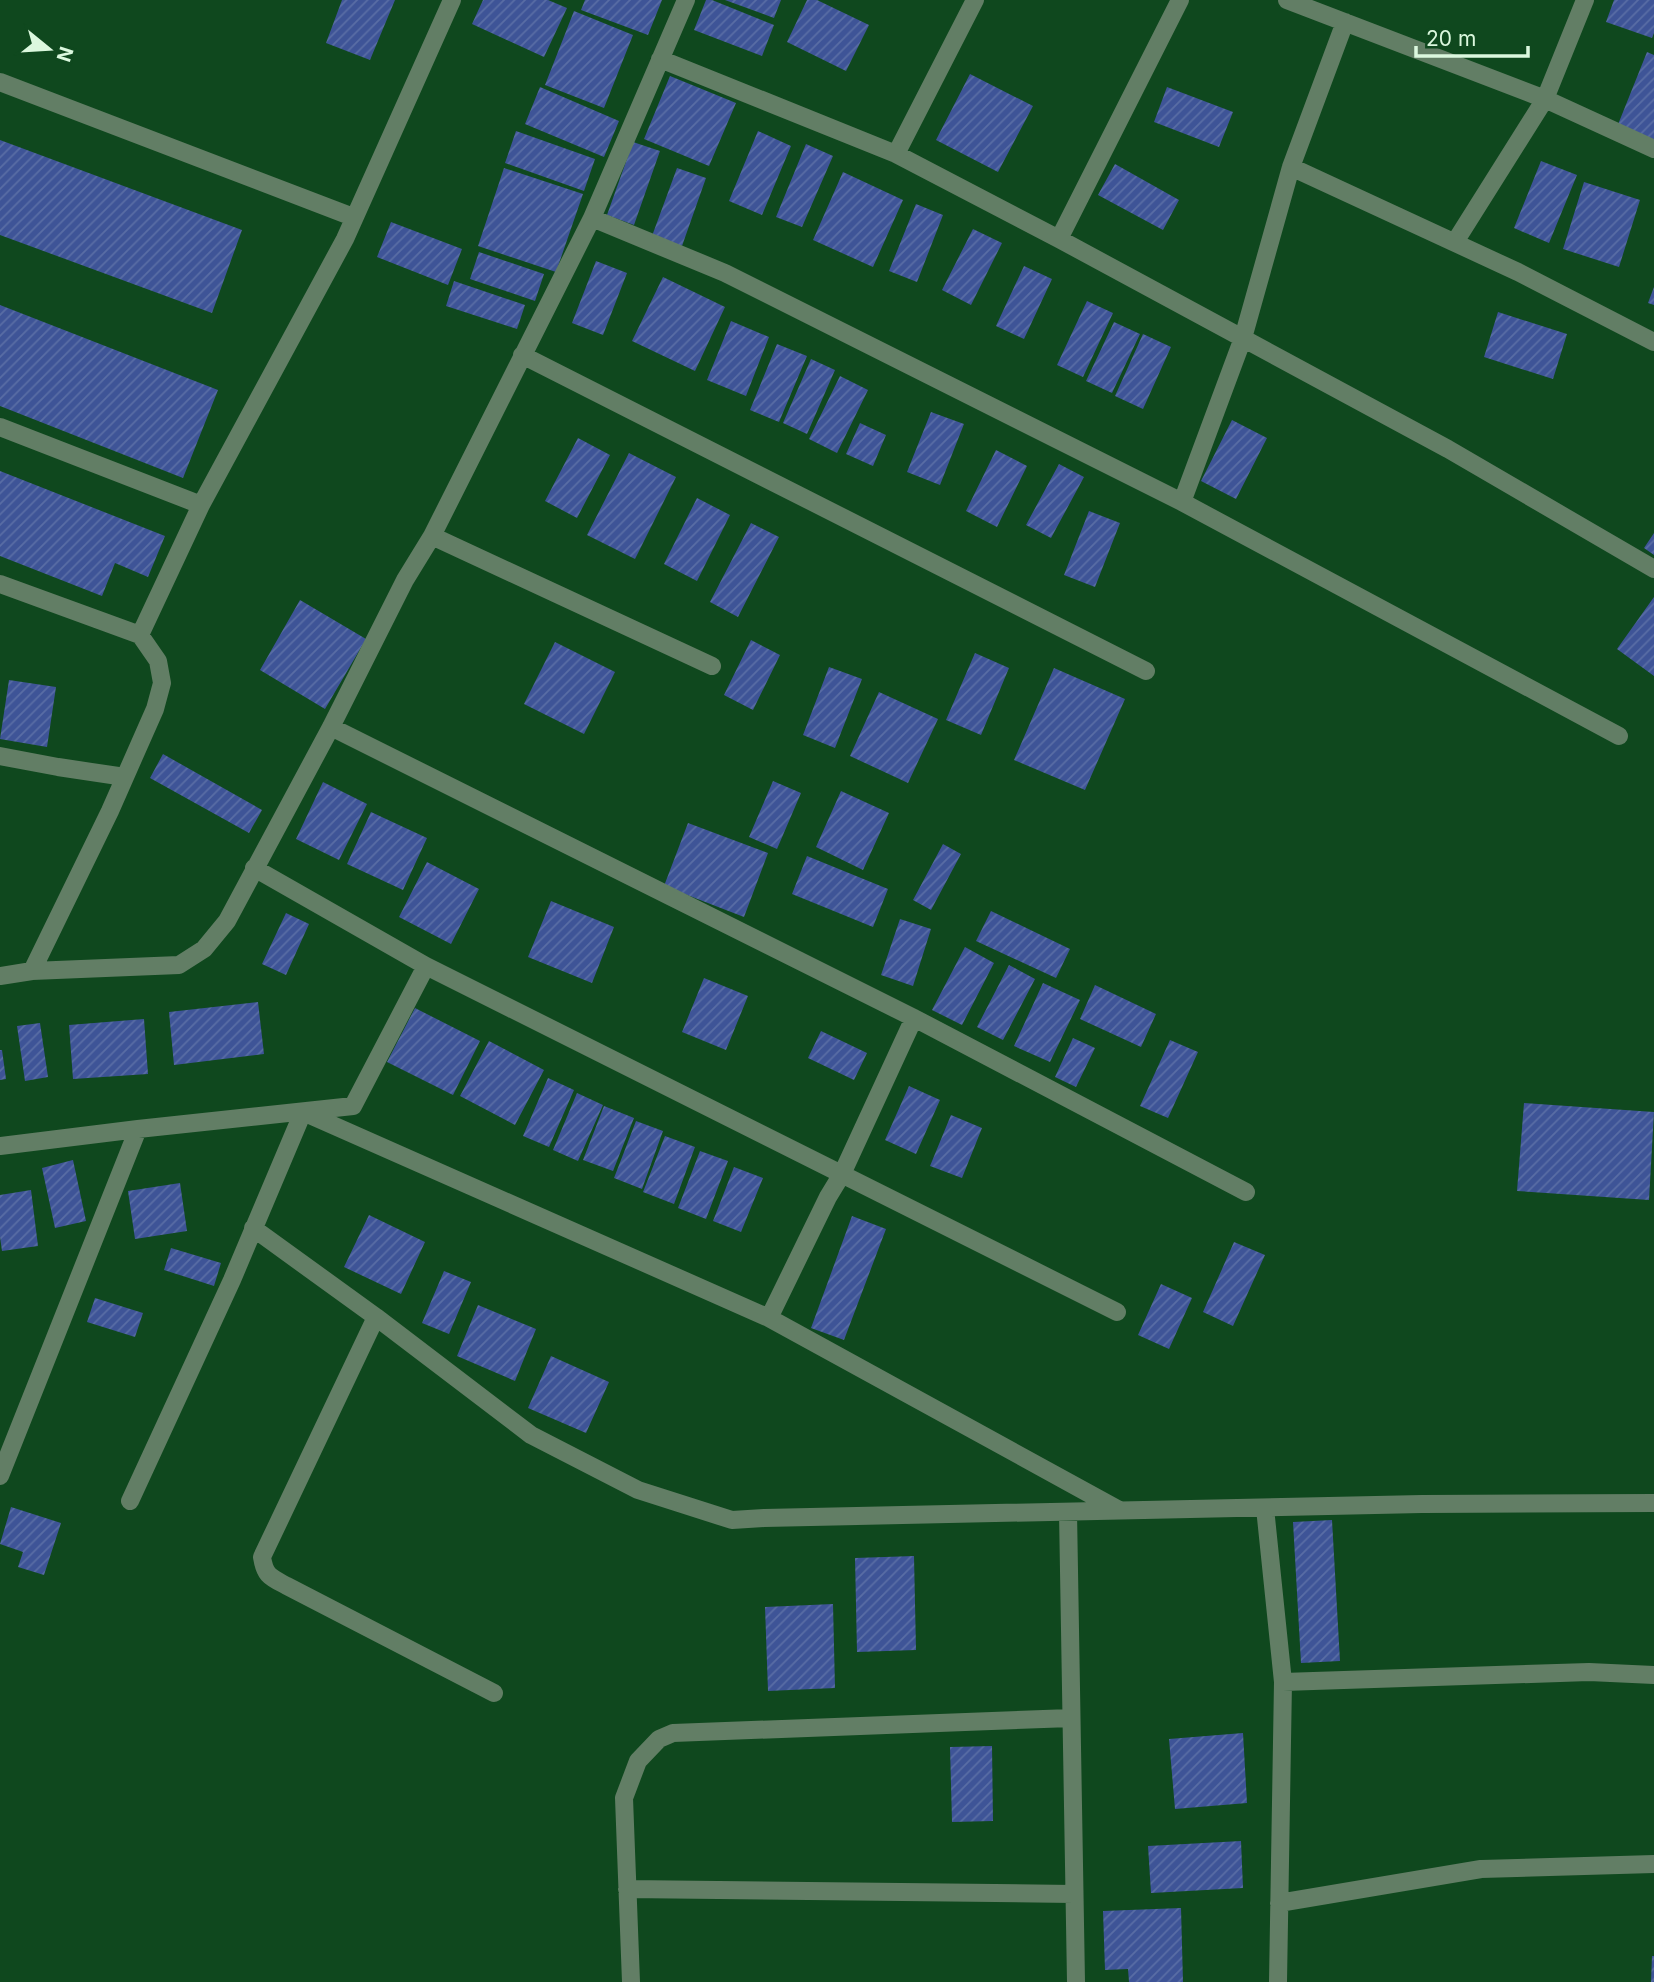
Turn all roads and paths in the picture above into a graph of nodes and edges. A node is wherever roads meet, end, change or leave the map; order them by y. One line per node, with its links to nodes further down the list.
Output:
1 (452, 0): 14 (street)
2 (686, 0): 8 (street)
3 (975, 0): 12 (street)
4 (1180, 0): 16 (street)
5 (1287, 0): 7 (street)
6 (1585, 0): 10 (street)
7 (1345, 22): 10 (street); 13 (street)
8 (660, 60): 12 (street); 15 (street)
9 (0, 82): 14 (street)
10 (1545, 99): 11 (street); 17 (street)
11 (1654, 149)
12 (896, 154): 16 (street)
13 (1291, 167): 17 (street); 18 (street)
14 (353, 217): 23 (street)
15 (592, 218): 20 (street); 22 (street)
16 (1059, 239): 18 (street)
17 (1455, 242): 19 (street)
18 (1243, 338): 22 (street); 25 (street)
19 (1654, 342)
20 (522, 355): 24 (street); 29 (street)
21 (0, 427): 23 (street)
22 (1182, 502): 31 (street)
23 (201, 505): 27 (street)
24 (432, 536): 28 (street); 30 (street)
25 (1654, 569)
26 (0, 584): 27 (street)
27 (140, 635): 33 (street)
28 (712, 666)
29 (1146, 671)
30 (331, 726): 34 (street); 38 (street)
31 (1619, 736)
32 (0, 755): 33 (street)
33 (125, 777): 36 (street)
34 (254, 868): 35 (street); 36 (street)
35 (426, 966): 39 (street); 42 (street)
36 (32, 971): 37 (street)
37 (0, 976)
38 (914, 1018): 42 (street); 43 (street)
39 (303, 1112): 40 (street); 44 (street); 47 (street)
40 (138, 1129): 41 (street); 48 (street)
41 (0, 1146)
42 (842, 1174): 45 (street); 47 (street)
43 (1246, 1192)
44 (253, 1228): 46 (street); 49 (street)
45 (1117, 1312)
46 (376, 1317): 53 (street); 56 (street)
47 (769, 1318): 52 (street)
48 (0, 1476)
49 (131, 1501)
50 (1654, 1503): 51 (street)
51 (1265, 1508): 52 (street); 55 (street)
52 (1119, 1510): 53 (street)
53 (1068, 1512): 57 (street)
54 (1654, 1675): 55 (street)
55 (1283, 1682): 61 (street)
56 (494, 1693)
57 (1071, 1718): 59 (street); 60 (street)
58 (1654, 1864): 61 (street)
59 (627, 1889): 60 (street); 62 (street)
60 (1074, 1894): 63 (street)
61 (1279, 1903): 64 (street)
62 (631, 1982)
63 (1076, 1982)
64 (1278, 1982)

